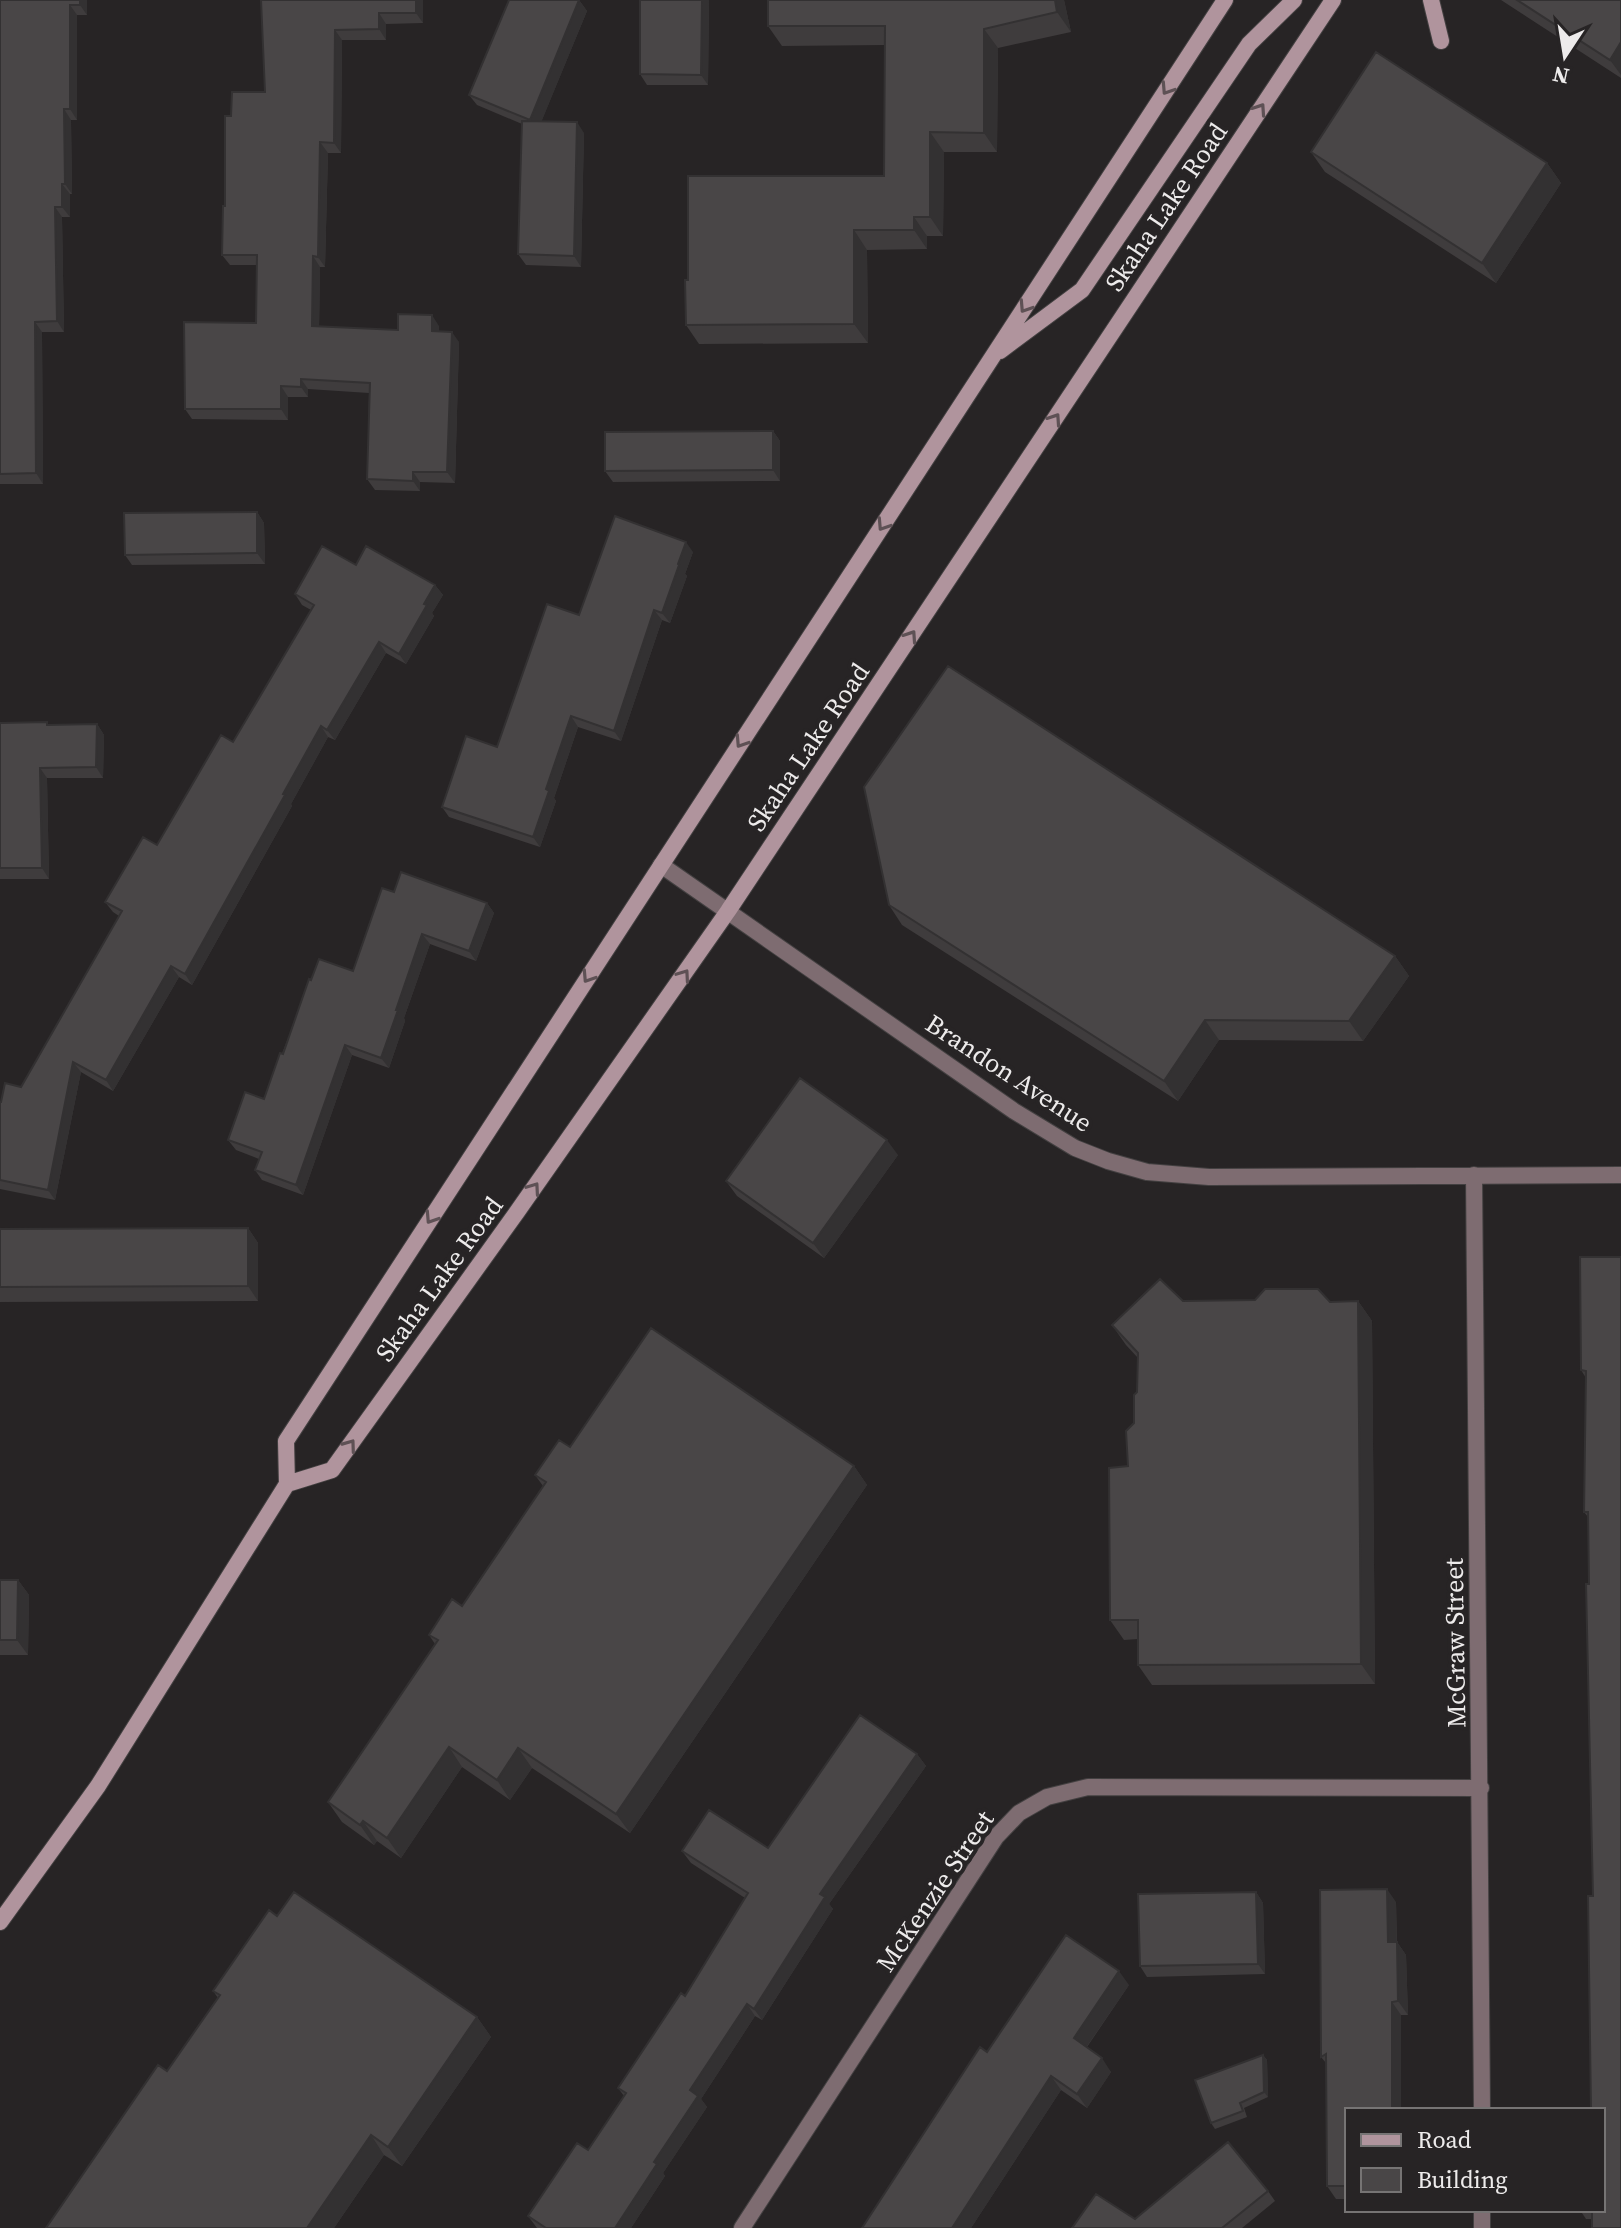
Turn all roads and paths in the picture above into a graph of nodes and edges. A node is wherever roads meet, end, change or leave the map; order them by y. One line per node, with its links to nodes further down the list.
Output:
1 (1225, 0): 6 (main road, Skaha Lake Road, one-way to 6)
2 (1294, 0): 6 (main road)
3 (1333, 0): 8 (main road, Skaha Lake Road, one-way to 3)
4 (1431, 0): 5 (main road)
5 (1441, 41)
6 (991, 358): 7 (main road, Skaha Lake Road, one-way to 7)
7 (661, 865): 8 (street, Brandon Avenue); 11 (main road, Skaha Lake Road, one-way to 11)
8 (728, 911): 9 (street, Brandon Avenue); 11 (main road, Skaha Lake Road, one-way to 8)
9 (1474, 1175): 10 (street, Brandon Avenue); 12 (street, McGraw Street)
10 (1621, 1175)
11 (287, 1484): 13 (main road)
12 (1481, 1788): 14 (street, McGraw Street); 15 (street, McKenzie Street)
13 (0, 1922)
14 (1482, 2108)
15 (742, 2228)

